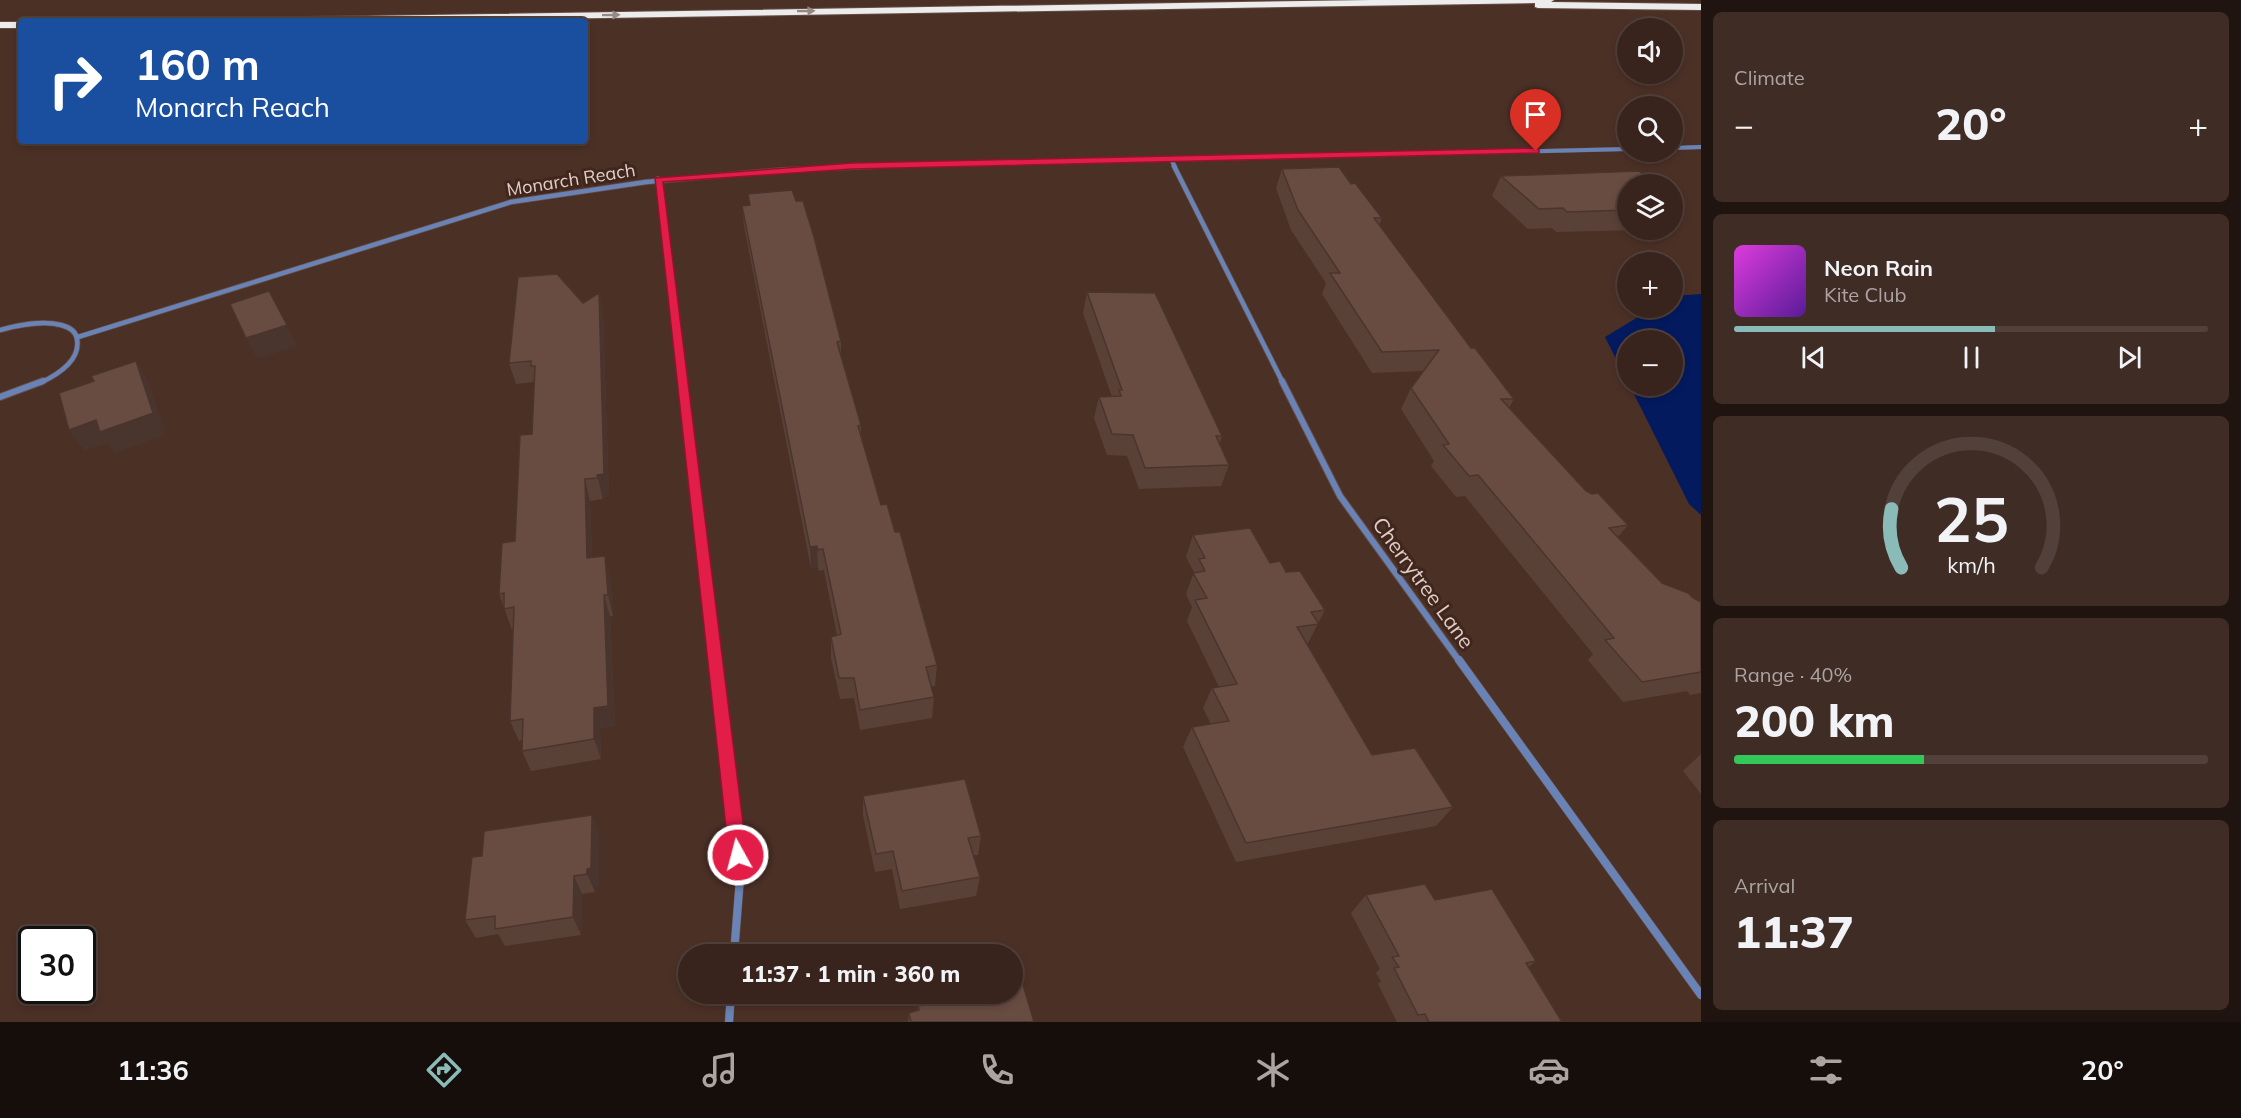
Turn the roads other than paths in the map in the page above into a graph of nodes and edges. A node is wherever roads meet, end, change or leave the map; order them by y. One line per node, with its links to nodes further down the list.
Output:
1 (1549, 0): 2 (highway)
2 (1389, 2): 3 (highway); 4 (highway, one-way to 2)
3 (1701, 7)
4 (410, 18)
5 (0, 25): 6 (highway)
6 (18, 25)
7 (1701, 147): 8 (street)
8 (1683, 148)
9 (1617, 149): 10 (street, Monarch Reach)
10 (1171, 159): 11 (street, Monarch Reach); 16 (street, Cherrytree Lane)
11 (658, 180): 13 (street, Monarch Reach); 15 (street)
12 (0, 330): 13 (street)
13 (78, 337): 14 (street)
14 (0, 397)
15 (735, 944)
16 (1701, 995)
17 (730, 1004): 18 (street)
18 (729, 1022)

